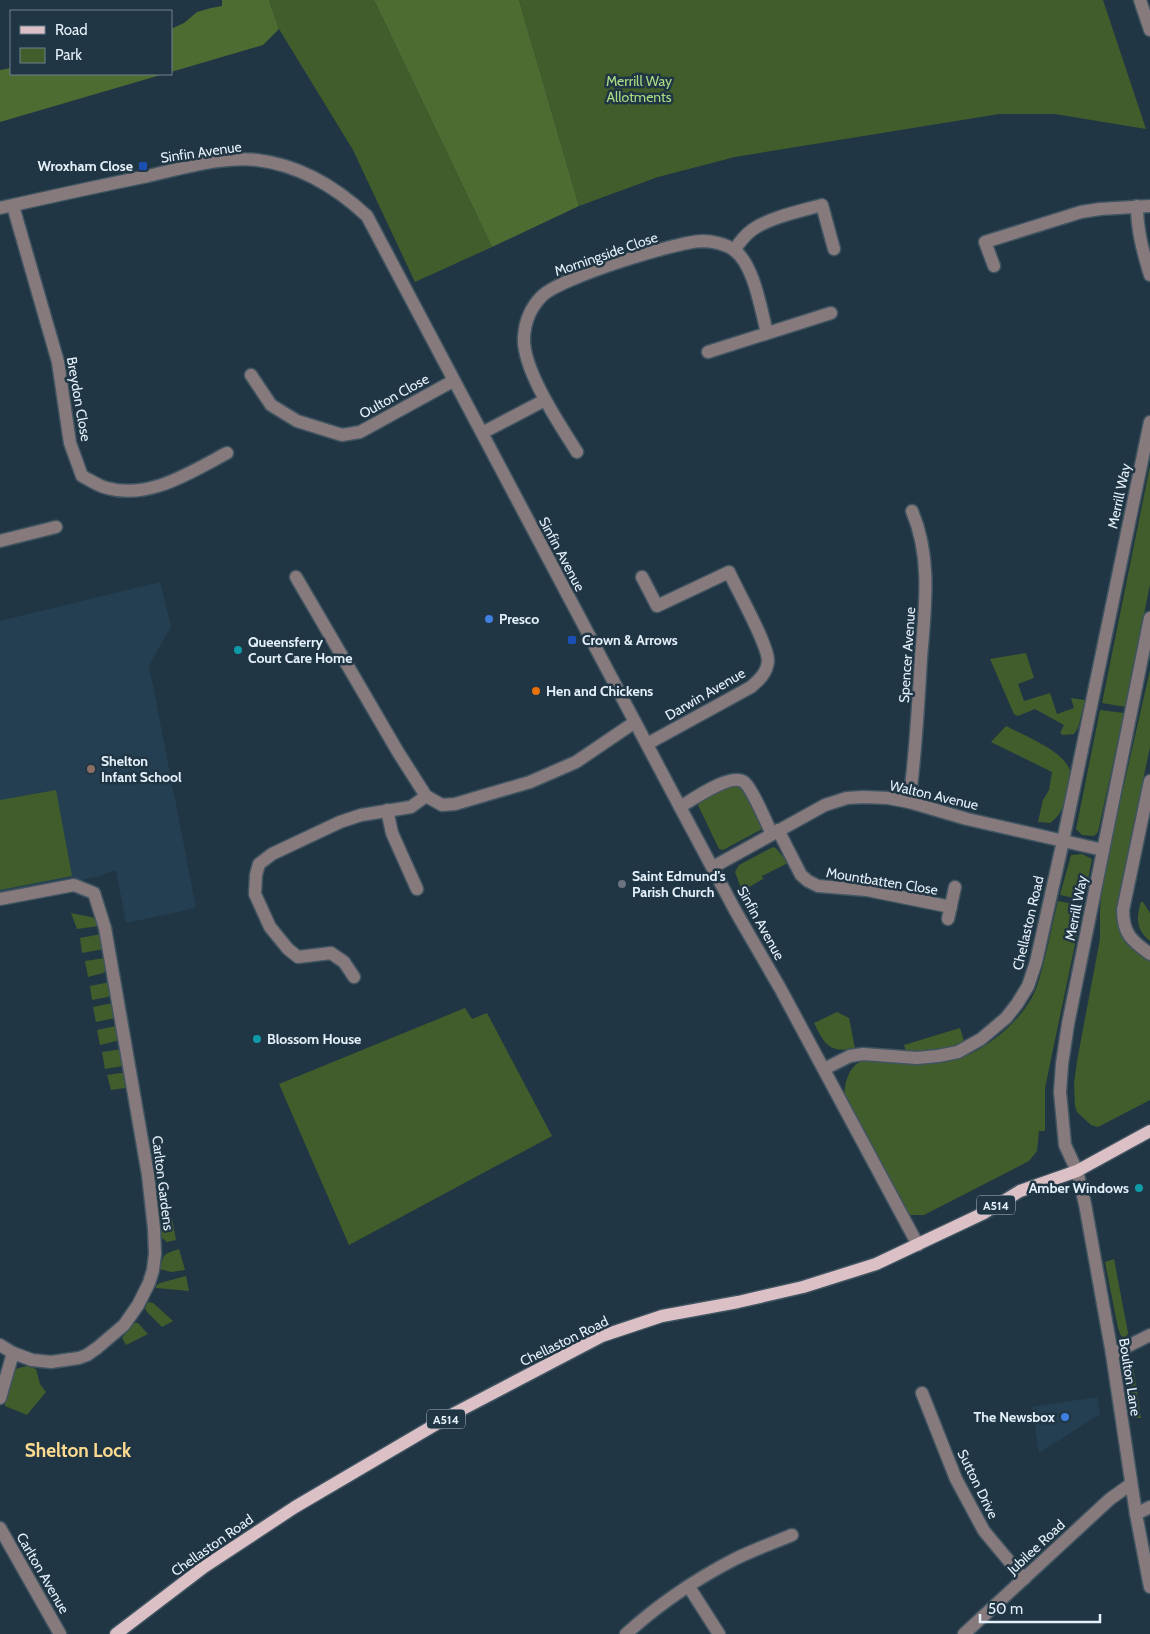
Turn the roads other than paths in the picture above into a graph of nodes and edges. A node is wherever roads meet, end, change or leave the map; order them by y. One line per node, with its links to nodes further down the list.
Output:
1 (1140, 0): 2 (street)
2 (1150, 30)
3 (1137, 206): 4 (street); 8 (street); 9 (street)
4 (1150, 206)
5 (6, 207): 14 (street, Sinfin Avenue); 19 (street, Breydon Close)
6 (834, 249): 7 (street)
7 (734, 250): 11 (street); 15 (street, Morningside Close)
8 (994, 266)
9 (1150, 275)
10 (831, 313): 11 (street)
11 (767, 333): 12 (street)
12 (708, 352)
13 (251, 375): 14 (street, Oulton Close)
14 (453, 381): 17 (street, Sinfin Avenue)
15 (545, 400): 17 (street); 18 (street, Morningside Close)
16 (1150, 422): 35 (street, Merrill Way)
17 (482, 433): 27 (street, Sinfin Avenue)
18 (577, 452)
19 (227, 453)
20 (912, 511): 31 (street, Spencer Avenue)
21 (56, 527): 22 (street)
22 (0, 541)
23 (296, 577): 30 (street)
24 (642, 577): 28 (street, Darwin Avenue)
25 (1150, 618): 26 (street, Merrill Way)
26 (1147, 651): 36 (street, Merrill Way)
27 (635, 722): 28 (street, Sinfin Avenue); 30 (street)
28 (647, 744): 32 (street, Sinfin Avenue)
29 (1150, 781): 41 (street)
30 (426, 796): 33 (street)
31 (909, 802): 34 (street, Walton Avenue); 35 (street, Walton Avenue)
32 (680, 807): 34 (street, Mountbatten Close); 37 (street, Sinfin Avenue)
33 (388, 810): 39 (street); 42 (street)
34 (775, 832): 37 (street, Walton Avenue); 38 (street, Mountbatten Close)
35 (1063, 841): 36 (street, Walton Avenue); 43 (street, Chellaston Road)
36 (1103, 850): 45 (street, Merrill Way)
37 (713, 867): 43 (street, Sinfin Avenue)
38 (955, 888)
39 (417, 889)
40 (0, 899): 49 (street, Carlton Gardens)
41 (1145, 950)
42 (354, 976)
43 (824, 1068): 46 (street, Sinfin Avenue)
44 (1150, 1131): 45 (main road, Chellaston Road / A514)
45 (1077, 1171): 46 (main road, Chellaston Road / A514); 50 (street, Boulton Lane)
46 (918, 1244): 62 (main road, Chellaston Road / A514)
47 (1150, 1335): 50 (street)
48 (0, 1345): 49 (street)
49 (12, 1353): 52 (street)
50 (1112, 1354): 53 (street, Boulton Lane)
51 (922, 1393): 58 (street, Sutton Drive)
52 (0, 1398)
53 (1131, 1484): 55 (street, Boulton Lane); 58 (street, Jubilee Road)
54 (1150, 1507): 55 (street)
55 (1136, 1514): 60 (street, Boulton Lane)
56 (0, 1528): 61 (street, Carlton Avenue)
57 (792, 1535): 59 (street)
58 (1024, 1579): 65 (street, Jubilee Road)
59 (689, 1587): 63 (street); 64 (street)
60 (1150, 1587)
61 (60, 1634)
62 (116, 1634)
63 (626, 1634)
64 (719, 1634)
65 (964, 1634)

